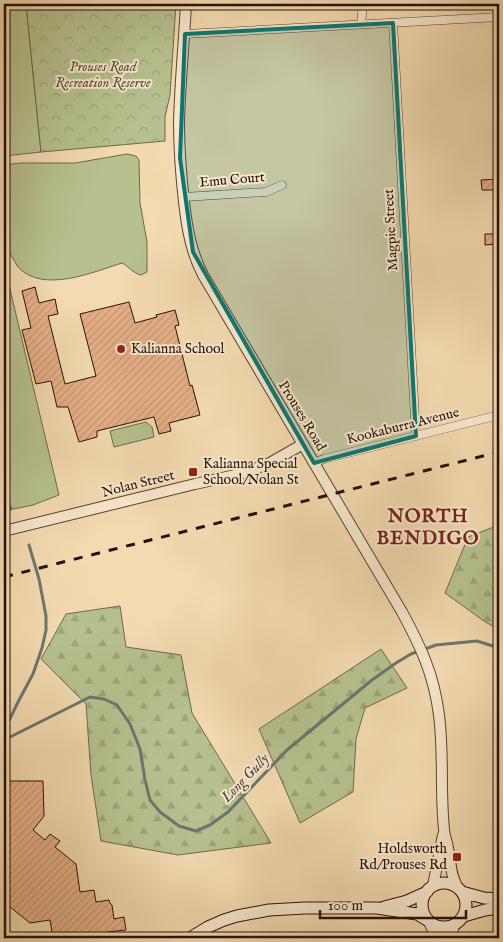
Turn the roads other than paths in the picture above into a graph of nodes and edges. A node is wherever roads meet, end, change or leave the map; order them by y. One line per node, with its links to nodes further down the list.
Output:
1 (186, 4): 6 (street, Prouses Road)
2 (363, 4): 5 (street)
3 (499, 17): 4 (street)
4 (393, 23): 5 (street); 10 (street, Magpie Street)
5 (362, 24): 6 (street)
6 (184, 34): 8 (street, Prouses Road)
7 (282, 185): 8 (street, Emu Court)
8 (184, 197): 11 (street, Prouses Road)
9 (499, 415): 10 (street, Kookaburra Avenue)
10 (416, 436): 12 (street, Kookaburra Avenue)
11 (303, 444): 12 (street, Prouses Road); 13 (street, Nolan Street)
12 (314, 463): 14 (street, Prouses Road)
13 (4, 531)
14 (444, 831): 15 (street, Prouses Road); 16 (street, Prouses Road)
15 (430, 889): 16 (main road); 18 (main road); 21 (main road)
16 (460, 890): 17 (main road); 20 (main road)
17 (499, 899)
18 (378, 908): 21 (main road); 23 (main road)
19 (499, 908): 20 (main road)
20 (464, 916): 22 (main road)
21 (428, 921): 22 (main road); 24 (street)
22 (454, 925): 25 (street)
23 (190, 938)
24 (437, 938)
25 (451, 938)

